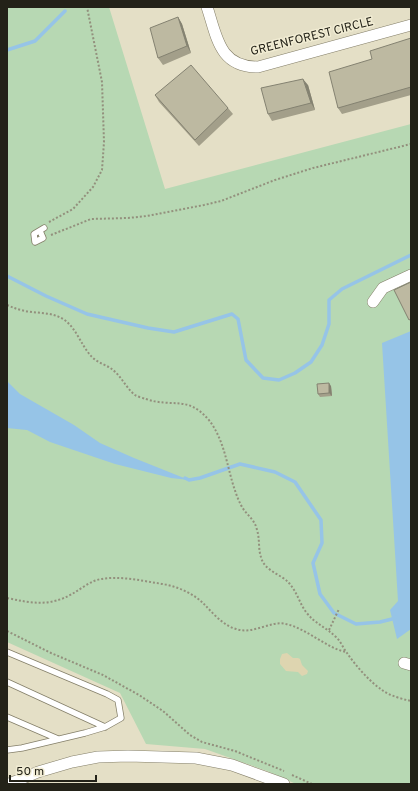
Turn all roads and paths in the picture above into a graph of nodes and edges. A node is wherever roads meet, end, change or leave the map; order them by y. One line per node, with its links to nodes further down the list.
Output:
1 (87, 7): 4 (path)
2 (208, 7): 3 (street, GREENFOREST CIRCLE)
3 (411, 25)
4 (411, 144)
5 (411, 275): 6 (street)
6 (373, 302)
7 (7, 305): 12 (path)
8 (7, 598): 9 (path)
9 (11, 599): 10 (path); 15 (path)
10 (7, 602)
11 (339, 609): 12 (path)
12 (329, 630): 15 (path)
13 (7, 631): 24 (path)
14 (7, 652): 19 (lane)
15 (346, 652): 17 (path)
16 (7, 682): 19 (lane)
17 (411, 700)
18 (7, 717): 20 (lane)
19 (105, 727): 20 (lane)
20 (58, 739): 21 (lane)
21 (7, 750)
22 (9, 784): 23 (street)
23 (284, 784)
24 (312, 784)

